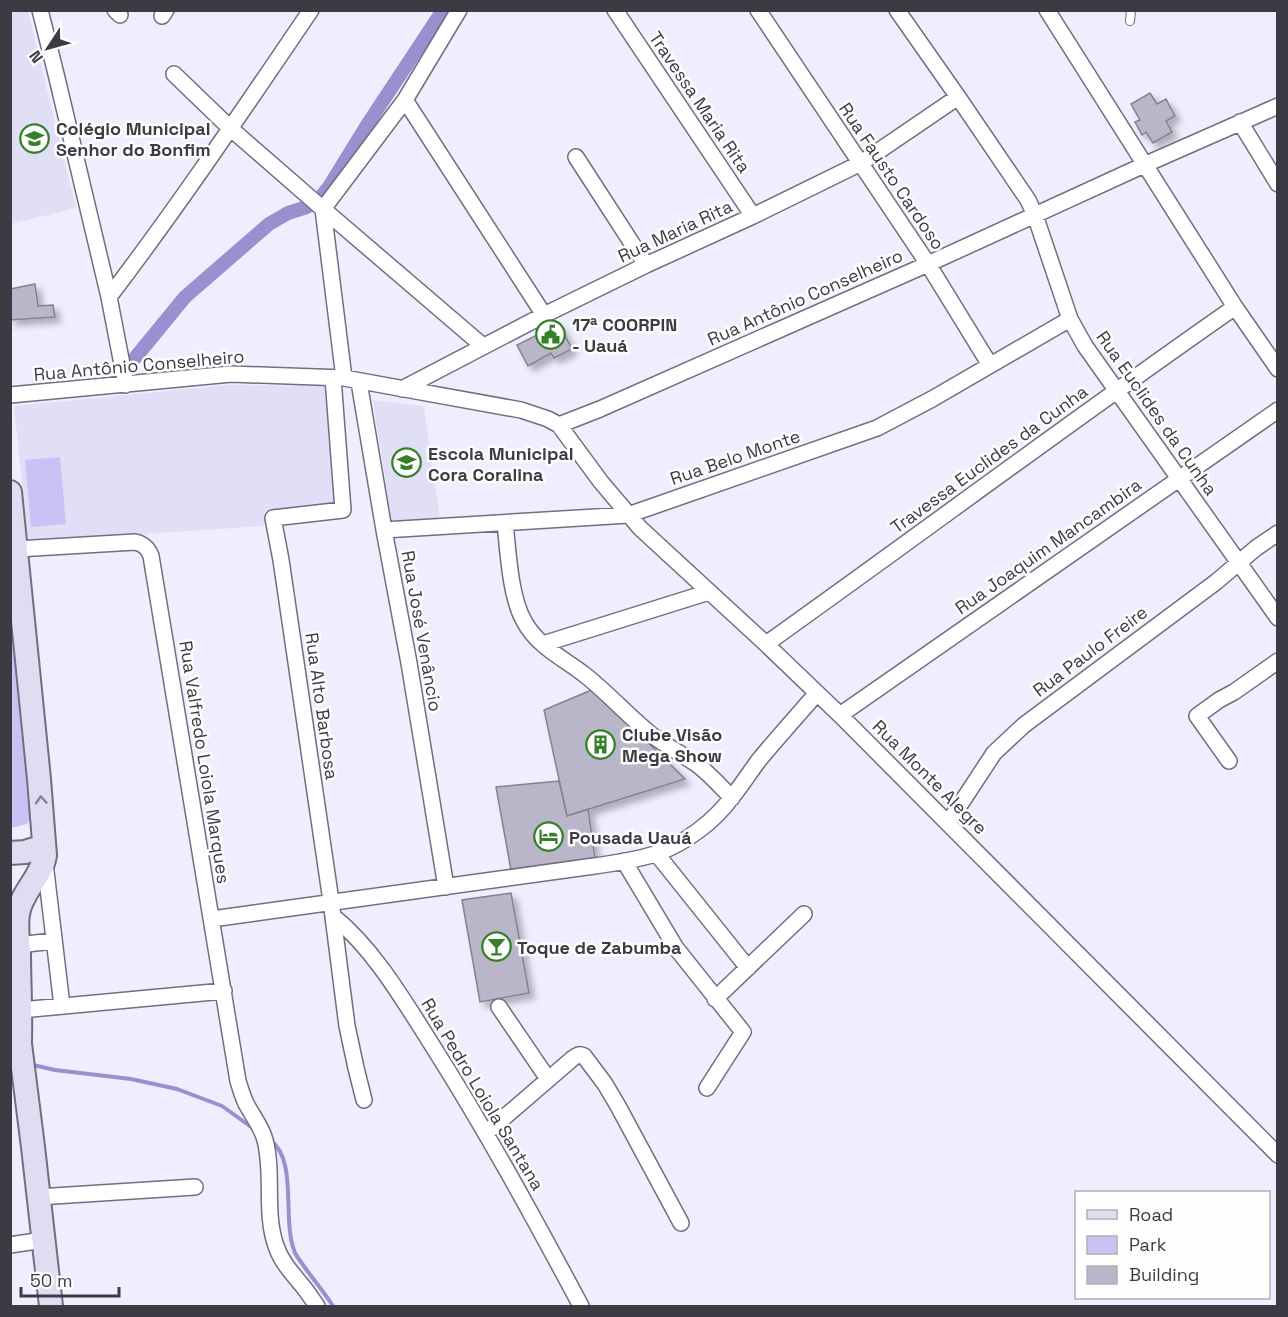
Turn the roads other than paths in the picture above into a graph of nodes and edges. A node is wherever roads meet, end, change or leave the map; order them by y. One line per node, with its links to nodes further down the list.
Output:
1 (40, 10): 25 (street)
2 (311, 10): 15 (street)
3 (459, 10): 12 (street)
4 (615, 10): 22 (street, Travessa Maria Rita)
5 (758, 10): 17 (street, Rua Fausto Cardoso)
6 (897, 10): 11 (street, Rua Euclides da Cunha)
7 (1047, 10): 18 (street)
8 (1131, 10): 9 (lane)
9 (1130, 21)
10 (174, 74): 15 (street)
11 (958, 97): 17 (street, Rua Maria Rita); 21 (street, Rua Euclides da Cunha)
12 (405, 100): 20 (street); 27 (street)
13 (1278, 106): 14 (street, Rua Antônio Conselheiro)
14 (1240, 122): 18 (street, Rua Antônio Conselheiro); 19 (street)
15 (230, 128): 20 (street); 25 (street)
16 (576, 157): 24 (street)
17 (861, 163): 22 (street, Rua Maria Rita); 23 (street, Rua Fausto Cardoso)
18 (1144, 165): 21 (street, Rua Antônio Conselheiro); 26 (street)
19 (1278, 184)
20 (323, 209): 29 (street); 32 (street)
21 (1035, 215): 23 (street, Rua Antônio Conselheiro); 28 (street, Rua Euclides da Cunha)
22 (753, 216): 24 (street, Rua Maria Rita)
23 (928, 264): 30 (street, Rua Fausto Cardoso); 38 (street, Rua Antônio Conselheiro)
24 (646, 265): 27 (street, Rua Maria Rita)
25 (109, 297): 33 (street)
26 (1235, 307): 31 (street); 35 (street, Travessa Euclides da Cunha)
27 (544, 315): 29 (street, Rua Maria Rita)
28 (1070, 319): 30 (street, Rua Belo Monte); 35 (street, Rua Euclides da Cunha)
29 (483, 346): 34 (street, Rua Maria Rita)
30 (990, 365): 41 (street, Rua Belo Monte)
31 (1278, 369)
32 (345, 379): 33 (street, Rua Antônio Conselheiro); 34 (street, Rua Antônio Conselheiro); 43 (street, Rua José Venâncio); 63 (street, Rua Alto Barbosa)
33 (126, 385): 36 (street, Rua Antônio Conselheiro)
34 (402, 389): 38 (street, Rua Antônio Conselheiro)
35 (1116, 390): 39 (street, Rua Euclides da Cunha); 51 (street, Travessa Euclides da Cunha)
36 (10, 395)
37 (1278, 410): 39 (street, Rua Joaquim Mancambira)
38 (559, 425): 41 (street, Rua Monte Alegre)
39 (1179, 478): 46 (street, Rua Euclides da Cunha); 54 (street, Rua Joaquim Mancambira)
40 (10, 492): 45 (main road)
41 (628, 515): 42 (street, Rua Belo Monte); 47 (street, Rua Monte Alegre)
42 (505, 523): 43 (street, Rua Belo Monte); 50 (street)
43 (384, 530): 62 (street, Rua José Venâncio)
44 (1278, 533): 46 (street, Rua Paulo Freire)
45 (14, 553): 48 (main road); 65 (street, Rua Valfredo Loiola Marques)
46 (1239, 564): 49 (street, Rua Euclides da Cunha); 57 (street, Rua Paulo Freire)
47 (709, 592): 50 (street); 51 (street, Rua Monte Alegre)
48 (16, 604): 59 (main road, one-way to 48)
49 (1278, 618)
50 (543, 644): 56 (street)
51 (766, 644): 53 (street, Rua Monte Alegre)
52 (1278, 661): 55 (street)
53 (817, 693): 54 (street, Rua Monte Alegre); 56 (street)
54 (840, 715): 57 (street, Rua Monte Alegre)
55 (1229, 761)
56 (732, 798): 60 (street)
57 (948, 822): 80 (street, Rua Monte Alegre)
58 (10, 853): 59 (main road)
59 (44, 853): 66 (street); 67 (main road)
60 (656, 853): 61 (street); 68 (street)
61 (624, 861): 62 (street); 71 (street)
62 (446, 887): 63 (street)
63 (332, 909): 65 (street); 78 (street, Rua Alto Barbosa); 79 (street, Rua Pedro Loiola Santana)
64 (804, 914): 68 (street)
65 (212, 919): 70 (street, Rua Valfredo Loiola Marques)
66 (53, 941): 67 (street); 72 (street)
67 (18, 945): 74 (main road)
68 (748, 968): 71 (street)
69 (10, 982): 75 (main road)
70 (224, 991): 72 (street); 87 (street, Rua Valfredo Loiola Marques)
71 (715, 999): 77 (street)
72 (62, 1006): 74 (street)
73 (499, 1007): 76 (street)
74 (21, 1010): 75 (main road)
75 (20, 1041): 82 (main road)
76 (548, 1079): 79 (street); 83 (street)
77 (707, 1088)
78 (364, 1100)
79 (486, 1133): 88 (street, Rua Pedro Loiola Santana)
80 (1278, 1155)
81 (195, 1187): 82 (street)
82 (38, 1197): 84 (main road)
83 (681, 1223)
84 (43, 1240): 85 (street); 86 (main road)
85 (10, 1245)
86 (51, 1306)
87 (317, 1306)
88 (581, 1306)

